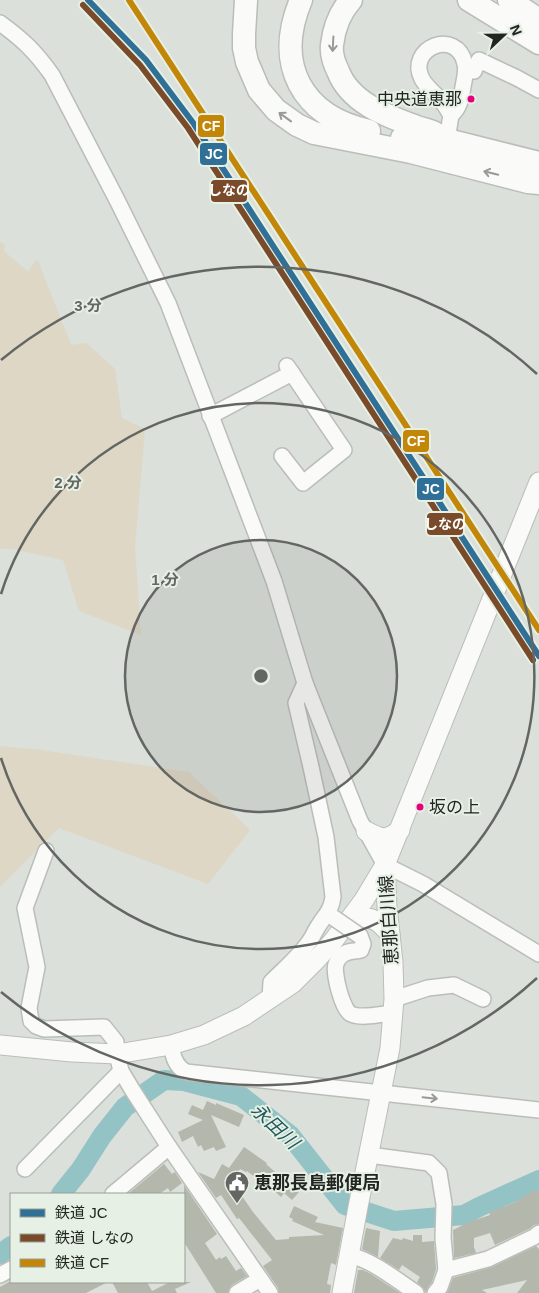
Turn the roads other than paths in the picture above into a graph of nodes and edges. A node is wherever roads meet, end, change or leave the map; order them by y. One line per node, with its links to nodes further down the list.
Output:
1 (246, 0): 13 (highway, one-way to 1)
2 (290, 0): 13 (highway)
3 (301, 0): 14 (highway)
4 (351, 0): 14 (highway, one-way to 14)
5 (469, 0): 9 (highway)
6 (509, 0): 7 (highway)
7 (539, 20)
8 (0, 23): 17 (street)
9 (539, 43)
10 (466, 70): 11 (street); 12 (street); 12 (street)
11 (539, 90)
12 (451, 115): 14 (street)
13 (332, 136): 16 (highway, one-way to 13)
14 (447, 140): 15 (highway)
15 (539, 163)
16 (539, 183)
17 (210, 416): 18 (street); 20 (street)
18 (282, 456)
19 (539, 482): 21 (main road, 恵那白川線)
20 (305, 682): 22 (street); 25 (street)
21 (400, 830): 22 (main road); 24 (main road, 恵那白川線)
22 (366, 831): 24 (street)
23 (46, 851): 32 (street)
24 (385, 865): 25 (main road); 26 (main road, 恵那白川線); 27 (street)
25 (337, 918): 26 (main road); 29 (street, bridge); 31 (main road)
26 (390, 934): 29 (main road, 恵那白川線)
27 (539, 954)
28 (484, 999): 29 (street)
29 (394, 1006): 33 (main road, 恵那白川線)
30 (0, 1045): 32 (main road)
31 (170, 1045): 32 (main road); 33 (street)
32 (119, 1062): 35 (street); 37 (street)
33 (381, 1094): 34 (street, one-way to 34); 36 (main road, 恵那白川線)
34 (539, 1110)
35 (169, 1147): 38 (street); 42 (street)
36 (369, 1155): 40 (main road, 恵那白川線); 41 (street)
37 (25, 1169)
38 (114, 1193)
39 (537, 1238): 41 (street)
40 (349, 1255): 45 (main road, 恵那白川線); 46 (street)
41 (446, 1270): 47 (street)
42 (260, 1279): 43 (street); 44 (street)
43 (237, 1293)
44 (270, 1293)
45 (342, 1293)
46 (416, 1293)
47 (435, 1293)

